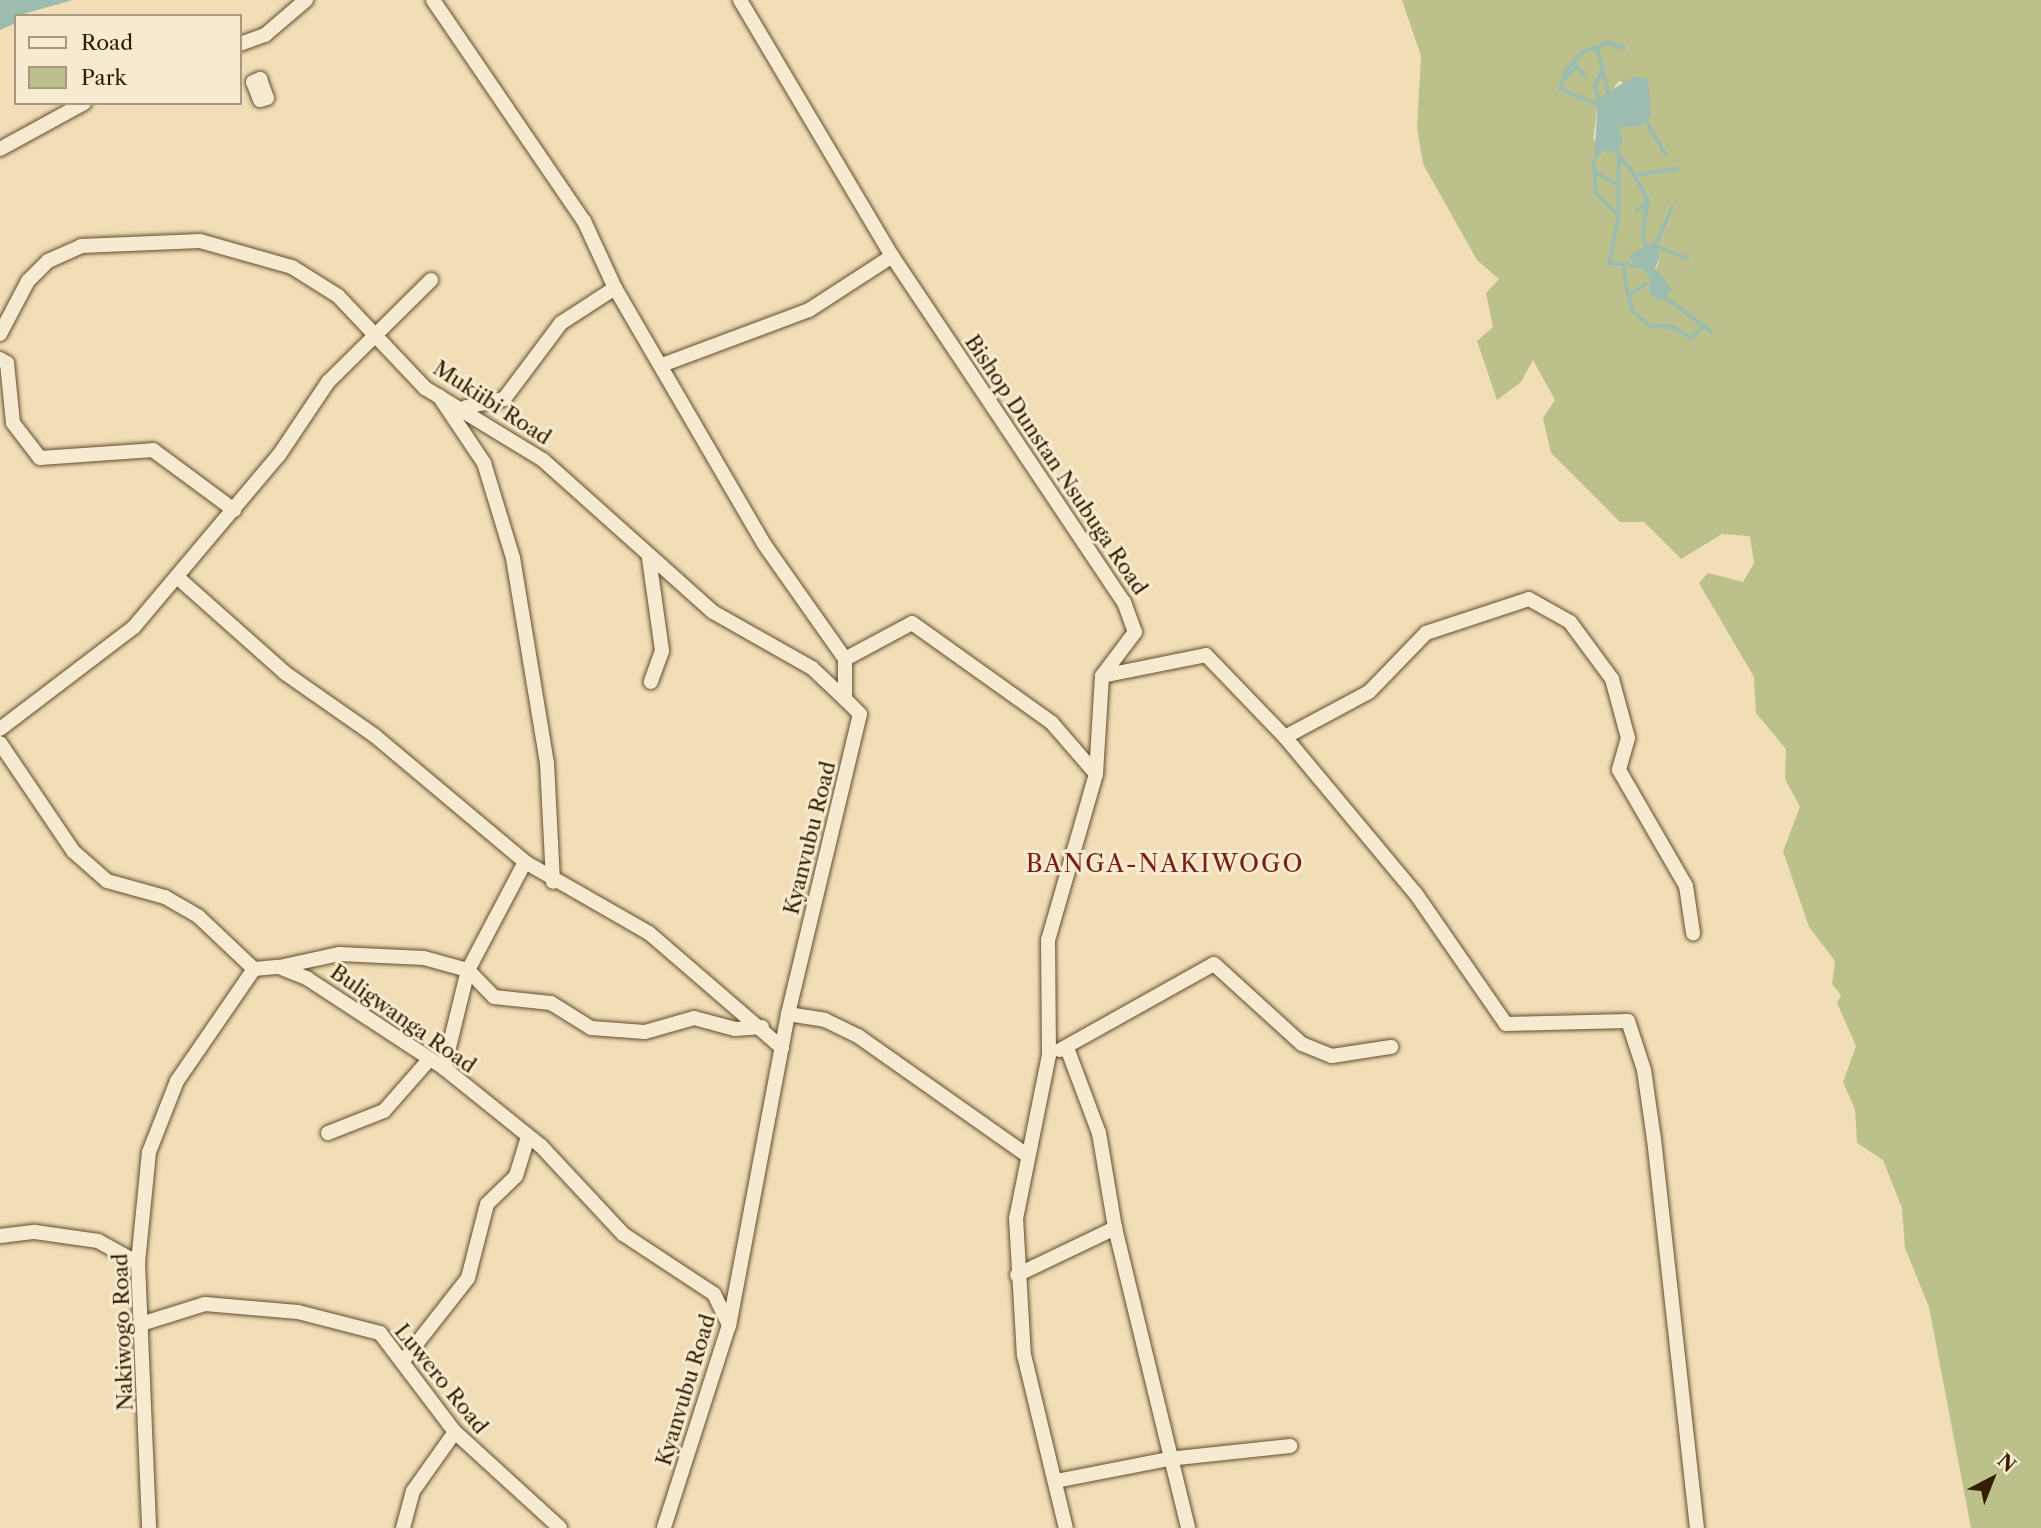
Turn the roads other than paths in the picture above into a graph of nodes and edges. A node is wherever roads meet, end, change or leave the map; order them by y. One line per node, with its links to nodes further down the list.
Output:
1 (306, 0): 4 (street)
2 (433, 0): 9 (street)
3 (740, 0): 7 (street, Bishop Dunstan Nsubuga Road)
4 (242, 43)
5 (80, 105): 6 (street)
6 (0, 149)
7 (892, 256): 13 (street); 20 (street, Bishop Dunstan Nsubuga Road)
8 (431, 280): 11 (street)
9 (615, 288): 13 (street); 15 (street)
10 (0, 334): 11 (street, Mukiibi Road)
11 (381, 336): 14 (street, Mukiibi Road); 16 (street)
12 (0, 359): 16 (street)
13 (662, 365): 19 (street)
14 (438, 395): 15 (street, Mukiibi Road); 28 (street)
15 (466, 408): 17 (street, Mukiibi Road)
16 (234, 510): 18 (street)
17 (649, 558): 21 (street); 22 (street, Mukiibi Road)
18 (177, 577): 23 (street); 27 (street)
19 (845, 659): 22 (street, Kyanvubu Road); 26 (street)
20 (1101, 677): 24 (street); 26 (street)
21 (651, 682)
22 (845, 699): 33 (street, Kyanvubu Road)
23 (0, 729)
24 (1285, 737): 29 (street); 61 (street)
25 (0, 743): 31 (street)
26 (1096, 774): 38 (street)
27 (525, 862): 28 (street); 32 (street)
28 (553, 882): 34 (street)
29 (1693, 933)
30 (279, 967): 31 (street, Buligwanga Road); 32 (street); 39 (street, Buligwanga Road)
31 (254, 969): 46 (street, Nakiwogo Road)
32 (468, 970): 34 (street); 40 (street)
33 (788, 1014): 36 (street, Kyanvubu Road); 43 (street)
34 (761, 1027): 36 (street)
35 (1391, 1047): 37 (street)
36 (782, 1048): 49 (street, Kyanvubu Road)
37 (1067, 1048): 38 (street); 44 (street)
38 (1049, 1055): 43 (street)
39 (427, 1062): 40 (street, Buligwanga Road); 41 (street)
40 (444, 1068): 42 (street, Buligwanga Road)
41 (328, 1133)
42 (527, 1141): 49 (street, Buligwanga Road); 50 (street)
43 (1024, 1153): 47 (street)
44 (1115, 1228): 47 (street); 53 (street)
45 (0, 1236): 46 (street)
46 (138, 1263): 48 (street, Nakiwogo Road)
47 (1017, 1275): 54 (street)
48 (141, 1324): 50 (street, Luwero Road); 55 (street, Nakiwogo Road)
49 (729, 1325): 58 (street, Kyanvubu Road)
50 (403, 1361): 51 (street, Luwero Road)
51 (454, 1432): 56 (street); 57 (street, Luwero Road)
52 (1290, 1446): 53 (street)
53 (1168, 1459): 54 (street); 60 (street)
54 (1056, 1481): 59 (street)
55 (149, 1528)
56 (403, 1528)
57 (560, 1528)
58 (664, 1528)
59 (1066, 1528)
60 (1188, 1528)
61 (1697, 1528)

